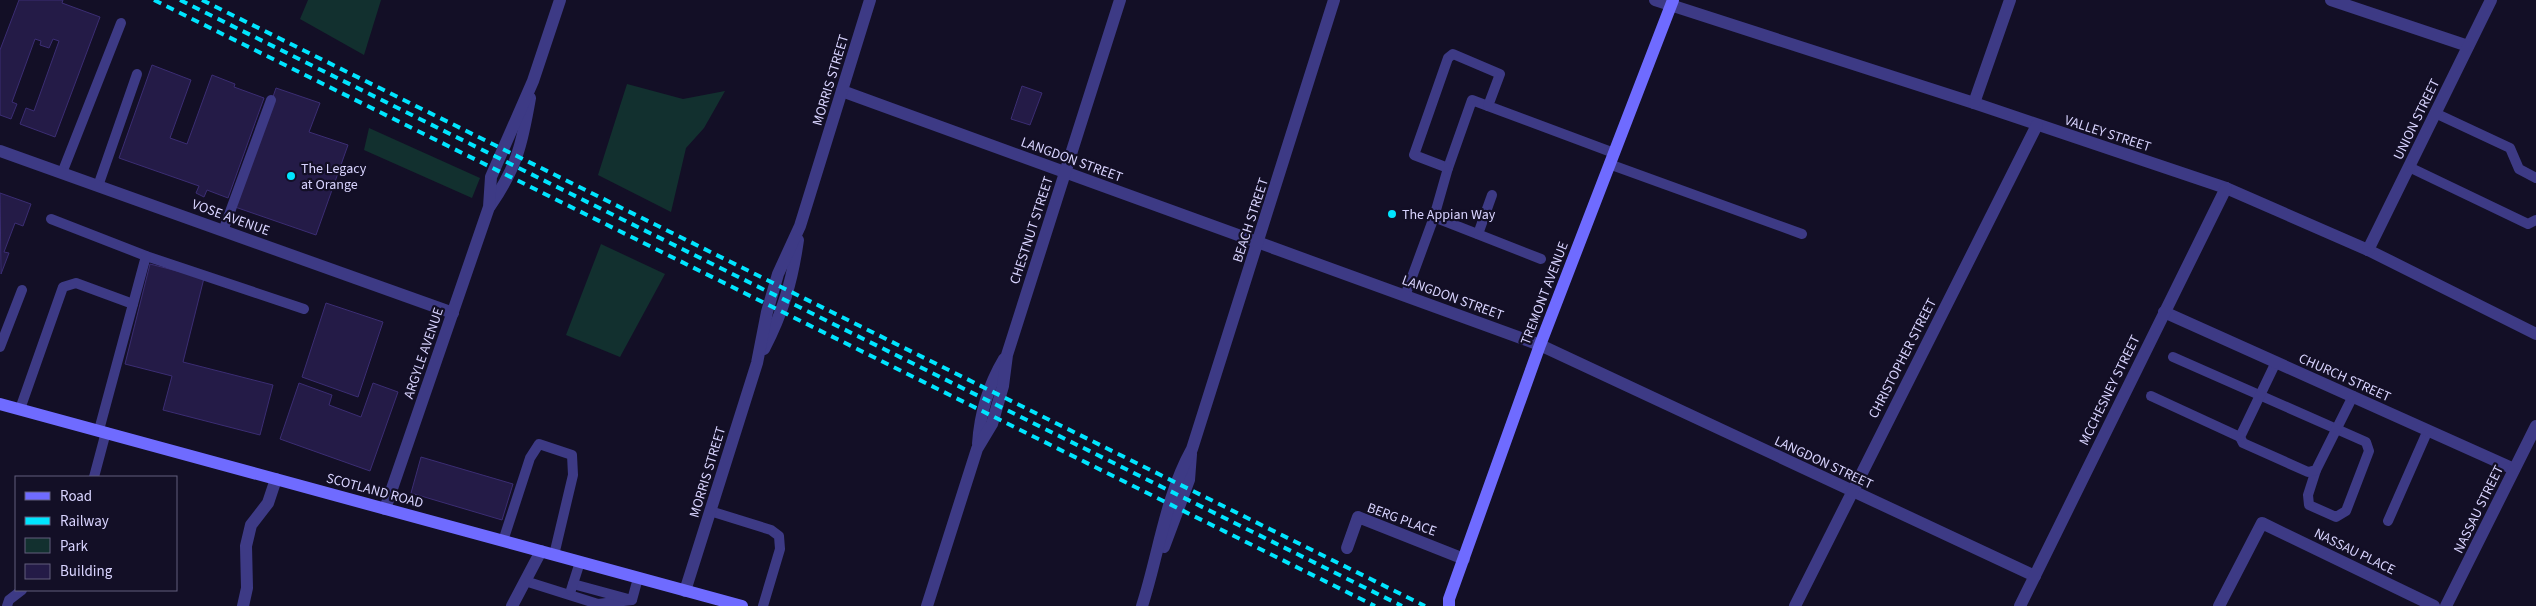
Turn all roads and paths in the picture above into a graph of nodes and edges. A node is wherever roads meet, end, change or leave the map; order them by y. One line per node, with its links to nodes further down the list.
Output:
1 (560, 0): 44 (street, ARGYLE AVENUE)
2 (870, 0): 13 (street, MORRIS STREET)
3 (1120, 0): 23 (street, CHESTNUT STREET)
4 (1334, 0): 35 (street, BEACH STREET)
5 (1654, 0): 9 (street, VALLEY STREET)
6 (2010, 0): 15 (street)
7 (2331, 0): 11 (street)
8 (2491, 0): 11 (street, UNION STREET)
9 (1672, 3): 15 (street, VALLEY STREET); 20 (main road, TREMONT AVENUE)
10 (121, 23): 24 (lane)
11 (2468, 46): 17 (street, UNION STREET)
12 (137, 74): 26 (lane)
13 (842, 91): 23 (street, LANGDON STREET); 66 (street, MORRIS STREET)
14 (271, 100): 32 (lane)
15 (1974, 103): 18 (street, VALLEY STREET)
16 (1488, 106): 20 (lane); 21 (lane); 21 (lane)
17 (2436, 112): 22 (street, UNION STREET); 25 (lane)
18 (2037, 125): 27 (street, VALLEY STREET); 64 (street, CHRISTOPHER STREET)
19 (0, 151): 24 (street, VOSE AVENUE)
20 (1612, 159): 34 (lane); 46 (main road, TREMONT AVENUE)
21 (1448, 168): 29 (lane)
22 (2408, 168): 31 (lane); 36 (street, UNION STREET)
23 (1066, 172): 35 (street, LANGDON STREET); 88 (street, CHESTNUT STREET)
24 (62, 173): 26 (street, VOSE AVENUE)
25 (2536, 178)
26 (98, 186): 32 (street, VOSE AVENUE)
27 (2226, 188): 36 (street, VALLEY STREET); 43 (street, MCCHESNEY STREET)
28 (1492, 195): 33 (lane)
29 (1434, 217): 33 (lane); 40 (lane)
30 (51, 219): 37 (lane)
31 (2536, 220)
32 (223, 230): 44 (street, VOSE AVENUE)
33 (1478, 234): 38 (lane)
34 (1802, 234)
35 (1259, 242): 40 (street, LANGDON STREET); 89 (street, BEACH STREET)
36 (2368, 250): 45 (street, VALLEY STREET)
37 (146, 256): 41 (lane); 42 (lane)
38 (1541, 259)
39 (22, 290): 47 (lane)
40 (1404, 296): 46 (street, LANGDON STREET)
41 (133, 304): 54 (lane); 58 (lane)
42 (304, 309)
43 (2164, 312): 49 (street, CHURCH STREET); 74 (street, MCCHESNEY STREET)
44 (453, 313): 65 (street, ARGYLE AVENUE)
45 (2536, 334)
46 (1540, 345): 64 (street, LANGDON STREET); 72 (main road, TREMONT AVENUE)
47 (0, 347)
48 (2173, 357): 51 (lane)
49 (2276, 362): 51 (lane); 52 (street, CHURCH STREET)
50 (2151, 396): 59 (lane)
51 (2260, 396): 56 (lane); 59 (lane)
52 (2353, 396): 56 (lane); 57 (street, CHURCH STREET)
53 (0, 404): 54 (main road, SCOTLAND ROAD)
54 (20, 409): 58 (main road, SCOTLAND ROAD)
55 (2536, 426): 60 (street, NASSAU STREET)
56 (2336, 429): 61 (lane); 61 (lane)
57 (2428, 430): 60 (street, CHURCH STREET); 67 (lane)
58 (102, 431): 62 (lane); 63 (main road, SCOTLAND ROAD)
59 (2240, 437): 61 (lane)
60 (2514, 469): 94 (street, NASSAU STREET)
61 (2316, 470)
62 (94, 476)
63 (276, 479): 65 (main road, SCOTLAND ROAD); 84 (street)
64 (1851, 492): 74 (street, LANGDON STREET); 90 (street, CHRISTOPHER STREET)
65 (385, 509): 68 (main road, SCOTLAND ROAD)
66 (710, 511): 79 (street, MORRIS STREET); 87 (lane)
67 (2388, 521)
68 (503, 541): 70 (main road, SCOTLAND ROAD); 71 (lane)
69 (1347, 548): 72 (street, BERG PLACE)
70 (541, 551): 71 (main road, SCOTLAND ROAD); 76 (street)
71 (554, 555): 73 (main road, SCOTLAND ROAD)
72 (1464, 559): 82 (main road, TREMONT AVENUE)
73 (580, 562): 75 (main road, SCOTLAND ROAD); 77 (lane)
74 (2035, 576): 91 (street, MCCHESNEY STREET)
75 (638, 578): 79 (main road, SCOTLAND ROAD); 81 (lane)
76 (525, 581): 80 (lane); 85 (street)
77 (574, 584): 80 (lane); 81 (lane)
78 (21, 591): 83 (lane)
79 (685, 591): 86 (main road, SCOTLAND ROAD)
80 (570, 595): 81 (lane)
81 (632, 600)
82 (1446, 604)
83 (7, 606)
84 (243, 606)
85 (512, 606)
86 (742, 606)
87 (763, 606)
88 (927, 606)
89 (1142, 606)
90 (1795, 606)
91 (2020, 606)
92 (2219, 606): 93 (street, NASSAU PLACE)
93 (2434, 606)
94 (2446, 606)

